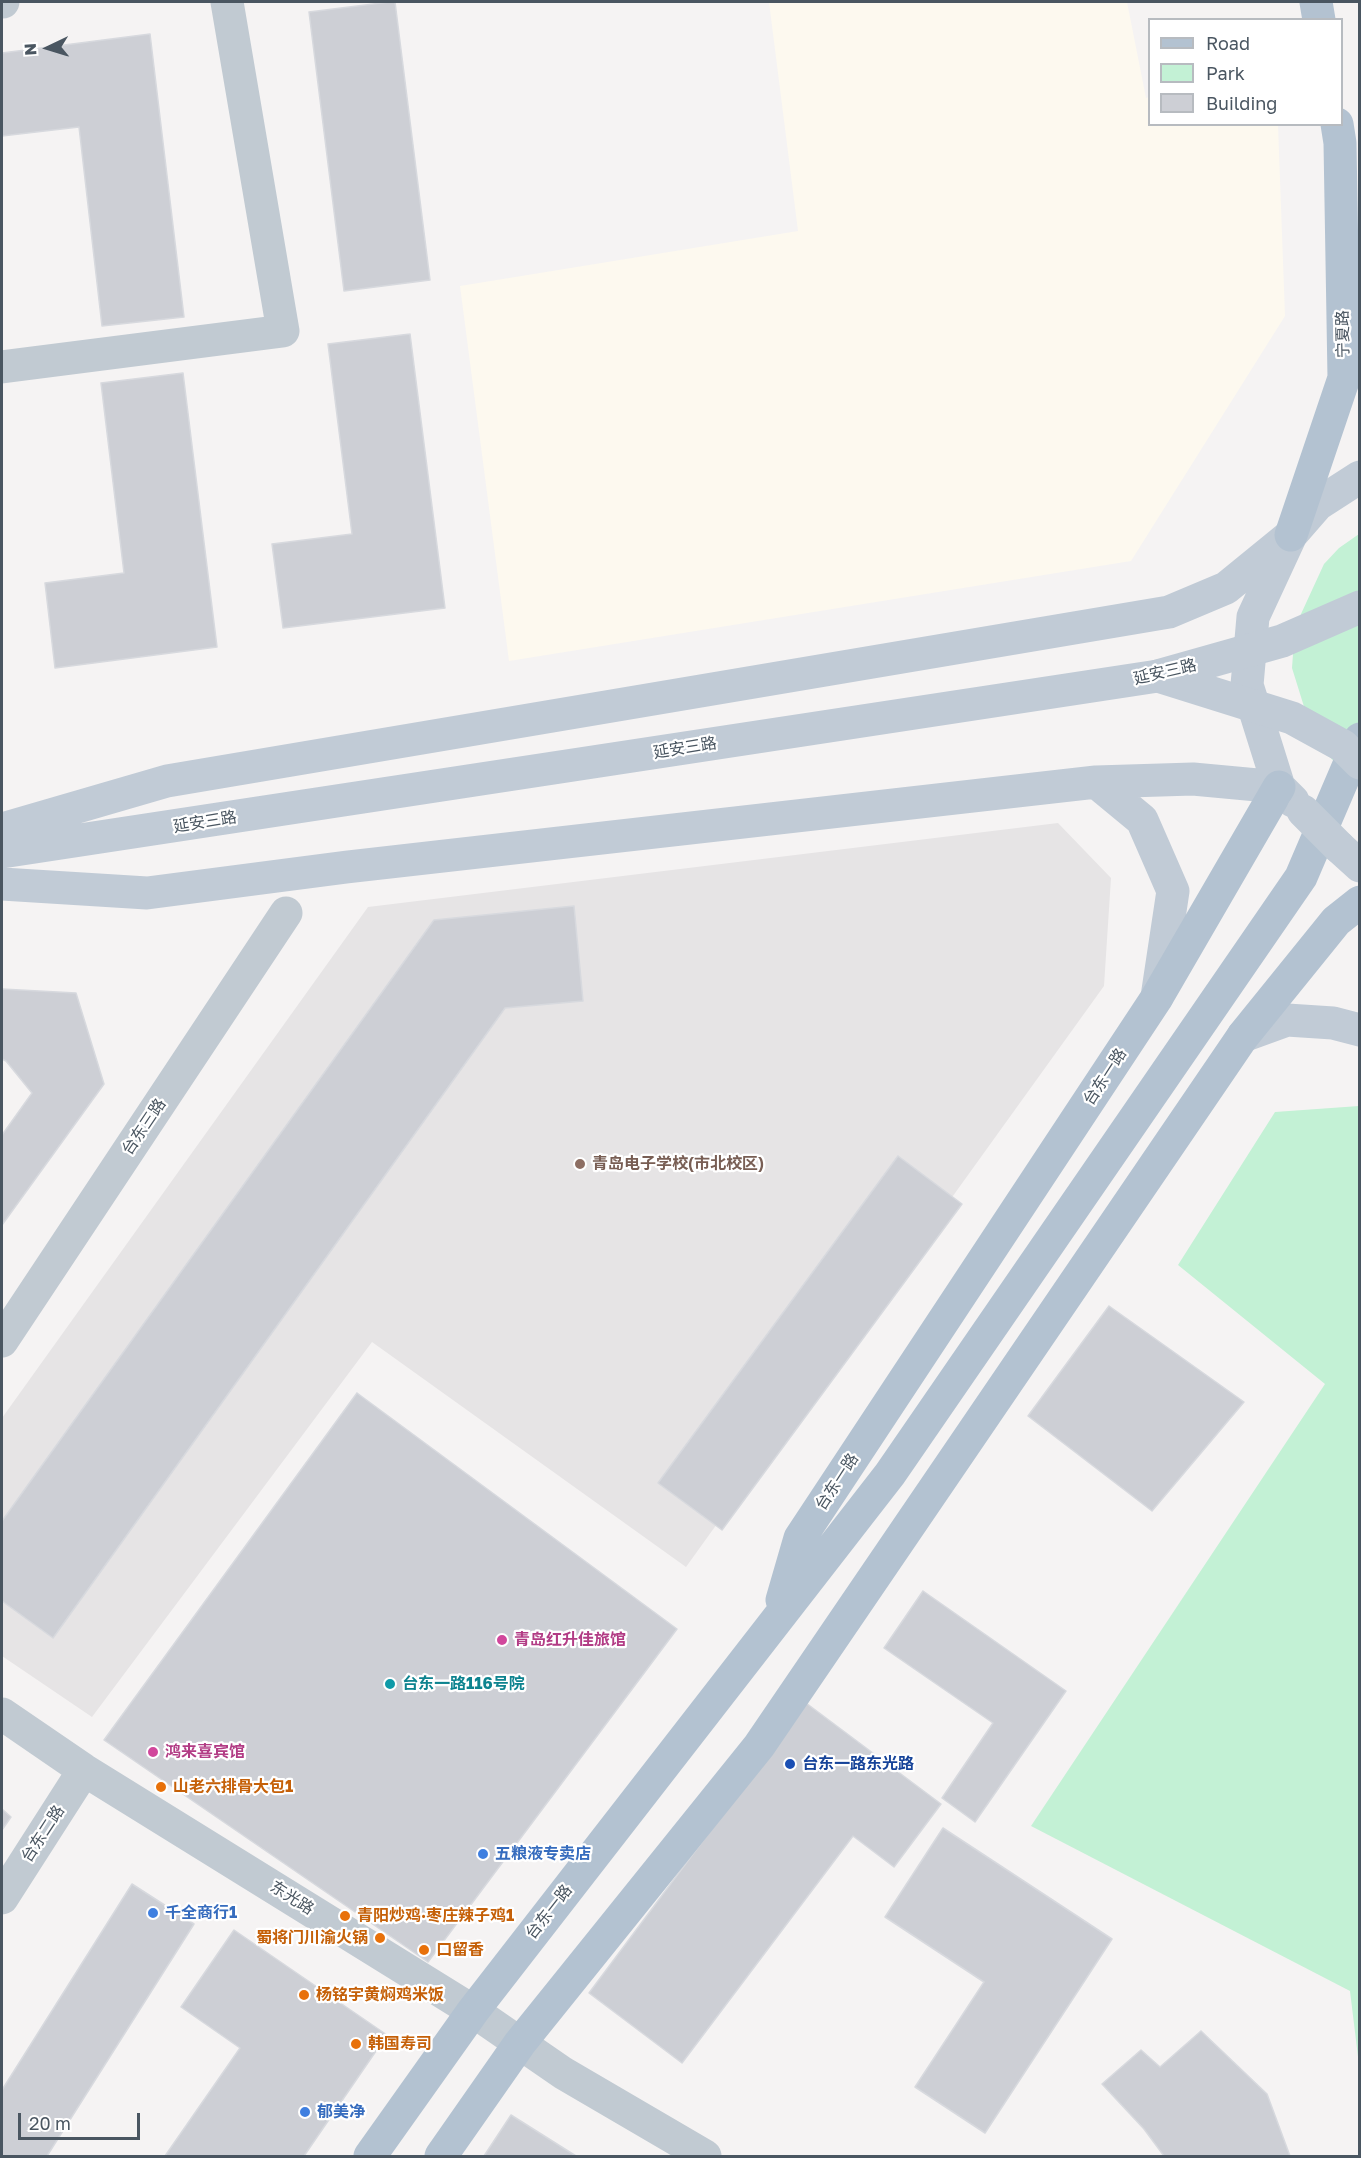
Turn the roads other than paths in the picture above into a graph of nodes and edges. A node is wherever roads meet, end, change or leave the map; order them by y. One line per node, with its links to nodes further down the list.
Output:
1 (227, 2): 5 (street)
2 (1316, 2): 3 (main road)
3 (1319, 18)
4 (1337, 126): 7 (main road, 宁夏路)
5 (2, 368)
6 (1359, 477): 7 (main road)
7 (1291, 535): 13 (main road); 14 (main road)
8 (1359, 606): 9 (main road, 延安三路, bridge)
9 (1158, 676): 11 (main road, bridge); 15 (main road, 延安三路)
10 (1359, 739): 24 (main road)
11 (1359, 763)
12 (1096, 782): 13 (main road); 17 (main road); 20 (main road)
13 (1279, 787): 16 (main road, bridge); 20 (main road, 台东一路)
14 (2, 829)
15 (2, 852)
16 (1349, 857)
17 (2, 884)
18 (1359, 902): 22 (main road)
19 (286, 913): 23 (street, 台东三路)
20 (1156, 999): 24 (main road, 台东一路)
21 (1359, 1030): 22 (main road)
22 (1243, 1036): 29 (main road)
23 (2, 1341)
24 (776, 1619): 28 (main road, 台东一路)
25 (2, 1714): 26 (street, 东光路)
26 (84, 1770): 27 (street, 台东二路); 28 (street, 东光路)
27 (2, 1898)
28 (473, 2011): 29 (street, 东光路); 30 (main road, 台东一路)
29 (520, 2043): 31 (main road); 32 (street, 东光路)
30 (370, 2157)
31 (441, 2157)
32 (705, 2157)

